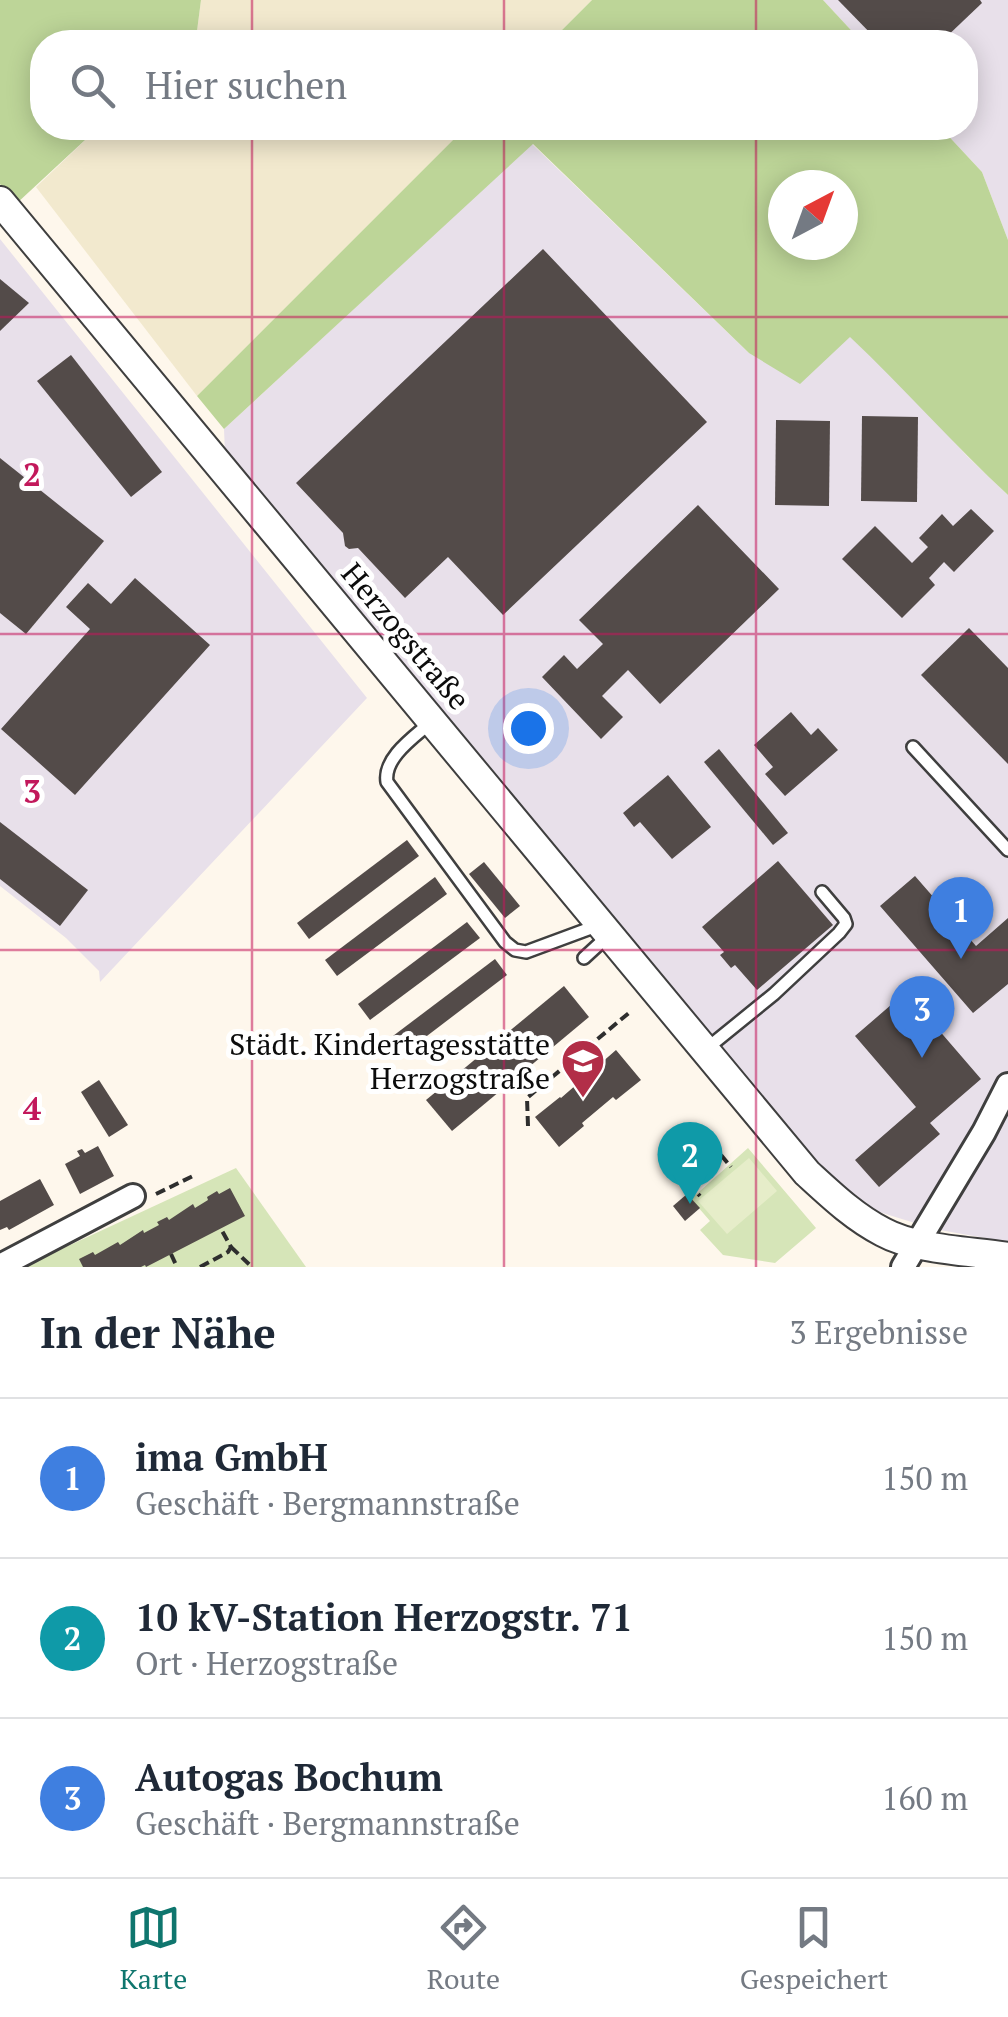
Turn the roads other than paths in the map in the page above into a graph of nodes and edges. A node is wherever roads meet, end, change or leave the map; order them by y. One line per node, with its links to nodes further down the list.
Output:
1 (0, 201): 2 (street, Herzogstraße)
2 (433, 720): 6 (street, Herzogstraße); 6 (lane)
3 (913, 747): 4 (lane)
4 (1008, 850)
5 (822, 892): 8 (lane)
6 (606, 929): 7 (lane); 8 (street, Herzogstraße)
7 (584, 958)
8 (706, 1050): 11 (street, Herzogstraße)
9 (1008, 1085): 11 (street)
10 (133, 1196): 13 (street)
11 (911, 1255): 12 (street, Herzogstraße)
12 (1008, 1257)
13 (10, 1265)

